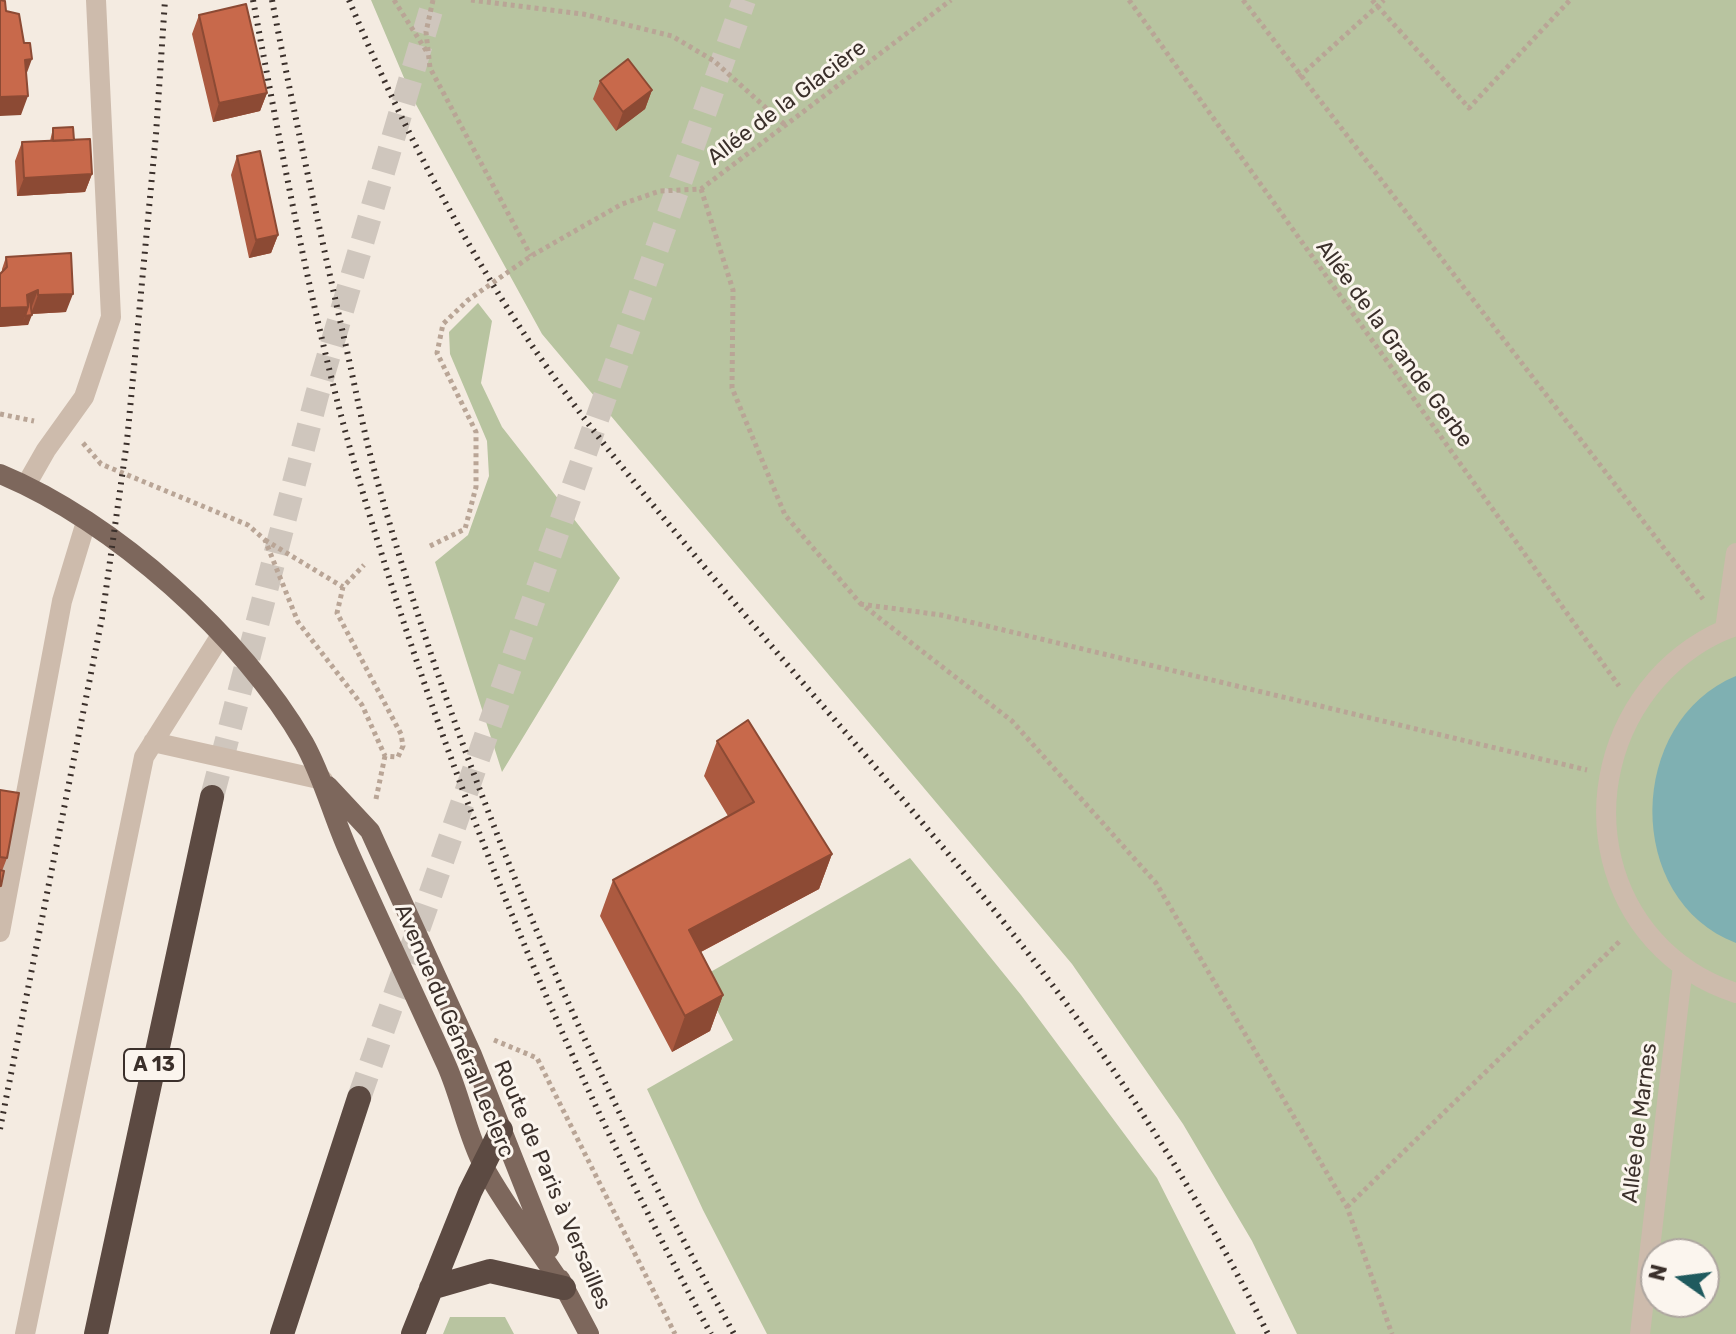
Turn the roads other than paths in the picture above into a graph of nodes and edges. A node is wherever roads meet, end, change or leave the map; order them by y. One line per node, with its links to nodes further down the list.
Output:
1 (96, 0): 3 (street)
2 (0, 474): 3 (main road, Avenue du Général Leclerc)
3 (26, 485): 4 (main road, Avenue du Général Leclerc)
4 (86, 522): 7 (main road, Avenue du Général Leclerc); 11 (street)
5 (1736, 553): 6 (street)
6 (1731, 628): 12 (street)
7 (221, 635): 8 (street); 9 (main road, Avenue du Général Leclerc)
8 (153, 742): 9 (street); 20 (street)
9 (323, 780): 14 (main road, Avenue du Général Leclerc); 17 (main road, Avenue du Général Leclerc)
10 (212, 797): 21 (highway, A 13)
11 (0, 932)
12 (1683, 966): 13 (street); 25 (street, Allée de Marnes)
13 (1736, 993)
14 (472, 1055): 16 (main road, Route de Paris à Versailles)
15 (359, 1098): 22 (highway)
16 (501, 1130): 17 (highway); 19 (main road, Route de Paris à Versailles)
17 (483, 1165): 18 (highway); 19 (main road, Avenue du Général Leclerc)
18 (431, 1288): 19 (highway); 23 (highway)
19 (564, 1288): 24 (main road, Route de Paris à Versailles)
20 (25, 1334)
21 (96, 1334)
22 (282, 1334)
23 (413, 1334)
24 (589, 1334)
25 (1640, 1334)

